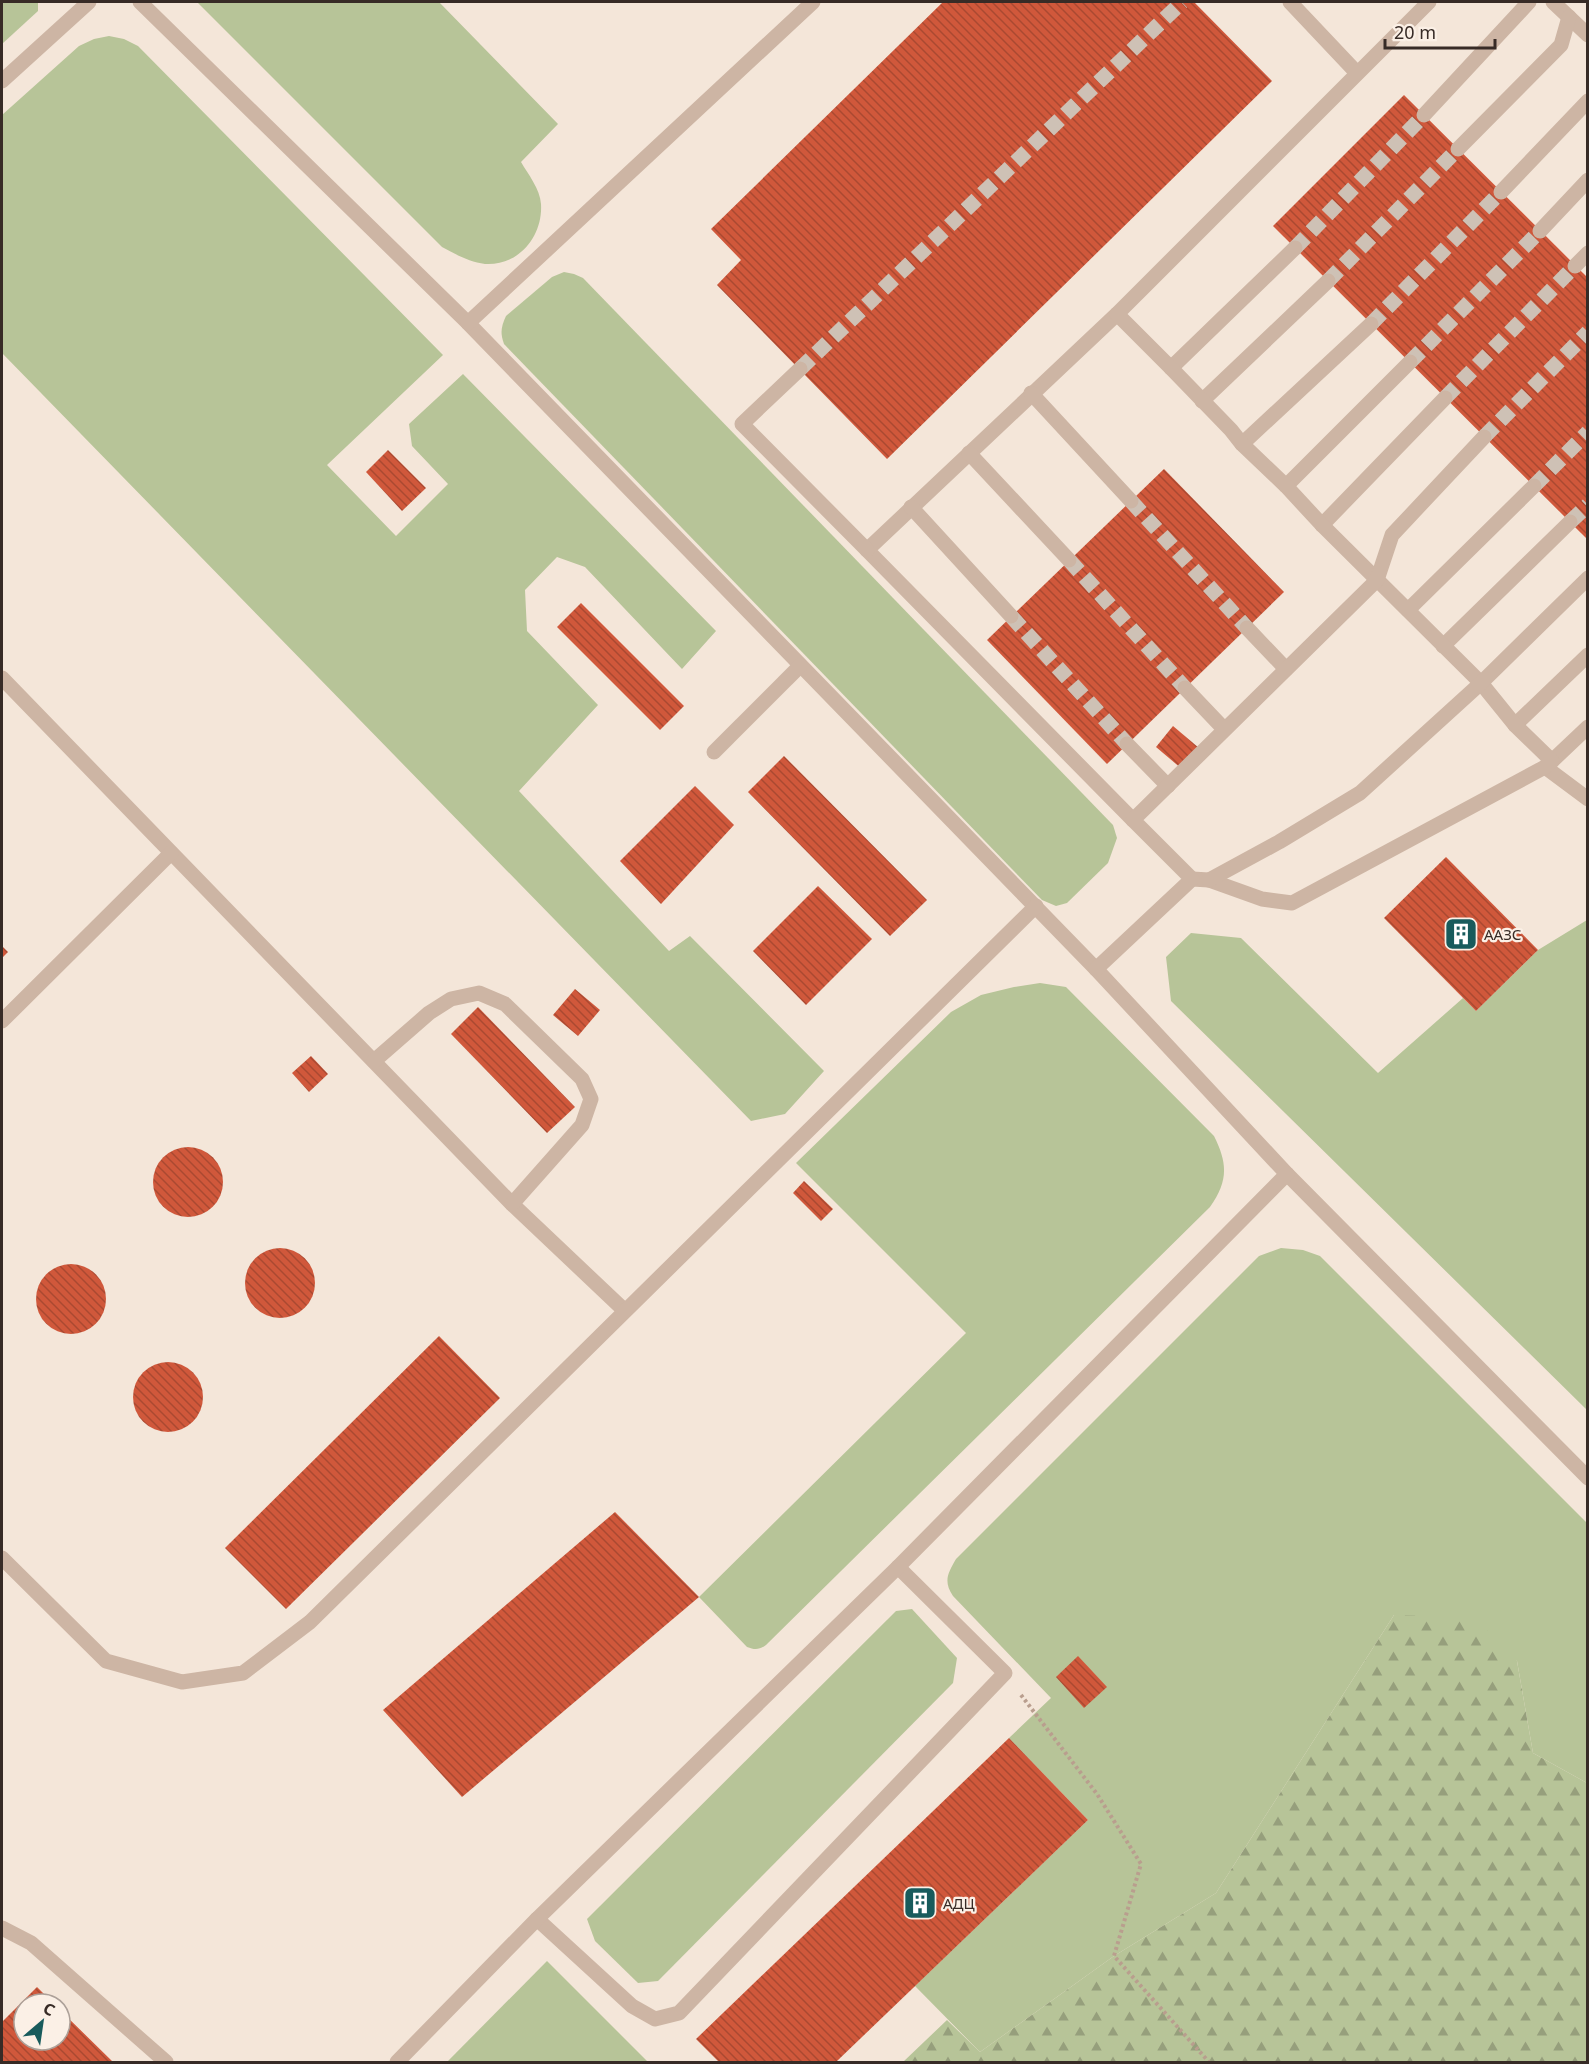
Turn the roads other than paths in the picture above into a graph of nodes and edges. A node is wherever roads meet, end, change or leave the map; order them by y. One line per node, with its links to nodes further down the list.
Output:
1 (89, 2): 11 (lane)
2 (140, 2): 23 (lane)
3 (813, 2): 23 (lane)
4 (1290, 2): 10 (lane)
5 (1429, 2): 10 (lane)
6 (1529, 2): 13 (lane)
7 (1553, 2): 8 (lane)
8 (1569, 17): 9 (lane); 14 (lane)
9 (1587, 35)
10 (1357, 73): 22 (lane)
11 (2, 81)
12 (1587, 101): 16 (lane)
13 (1424, 115)
14 (1458, 149)
15 (1587, 180): 17 (lane)
16 (1501, 192)
17 (1540, 231)
18 (1295, 248): 26 (lane)
19 (1587, 253): 20 (lane)
20 (1575, 266)
21 (1328, 281): 30 (lane)
22 (1117, 314): 26 (lane); 28 (lane)
23 (468, 323): 49 (lane)
24 (1371, 324): 32 (lane)
25 (1410, 362): 34 (lane)
26 (1171, 368): 30 (lane)
27 (800, 369): 40 (lane)
28 (1032, 393): 33 (lane); 36 (lane)
29 (1445, 398): 39 (lane)
30 (1202, 401): 32 (lane)
31 (1484, 437): 43 (lane)
32 (1242, 444): 34 (lane)
33 (969, 453): 37 (lane); 41 (lane)
34 (1286, 486): 39 (lane)
35 (1534, 486): 44 (lane)
36 (1131, 501)
37 (911, 507): 40 (lane); 45 (lane)
38 (1570, 522): 47 (lane)
39 (1322, 525): 43 (lane)
40 (867, 550): 62 (lane)
41 (1069, 560)
42 (1587, 578): 52 (lane)
43 (1377, 580): 44 (lane); 50 (lane)
44 (1408, 610): 47 (lane)
45 (1011, 616)
46 (1247, 628): 50 (lane)
47 (1443, 646): 52 (lane)
48 (1587, 655): 54 (lane)
49 (800, 666): 58 (lane); 66 (lane)
50 (1286, 669): 56 (lane)
51 (2, 678): 63 (lane)
52 (1481, 682): 54 (lane); 65 (lane)
53 (1185, 688): 56 (lane)
54 (1515, 725): 59 (lane)
55 (1587, 727): 59 (lane)
56 (1224, 729): 60 (lane)
57 (1127, 744): 60 (lane)
58 (714, 752)
59 (1548, 764): 61 (lane); 65 (lane)
60 (1167, 786): 62 (lane)
61 (1587, 799)
62 (1133, 820): 64 (lane)
63 (171, 854): 68 (lane); 69 (lane)
64 (1192, 879): 65 (lane); 67 (lane)
65 (1209, 880)
66 (1036, 906): 67 (lane); 72 (lane)
67 (1096, 969): 70 (lane)
68 (2, 1021)
69 (374, 1061): 71 (lane); 71 (lane)
70 (1287, 1174): 73 (lane); 75 (lane)
71 (512, 1204): 72 (lane)
72 (624, 1310): 74 (lane)
73 (1587, 1478)
74 (2, 1558)
75 (898, 1567): 76 (lane); 76 (lane)
76 (537, 1919): 79 (lane)
77 (2, 1928): 78 (lane)
78 (166, 2062)
79 (397, 2062)

